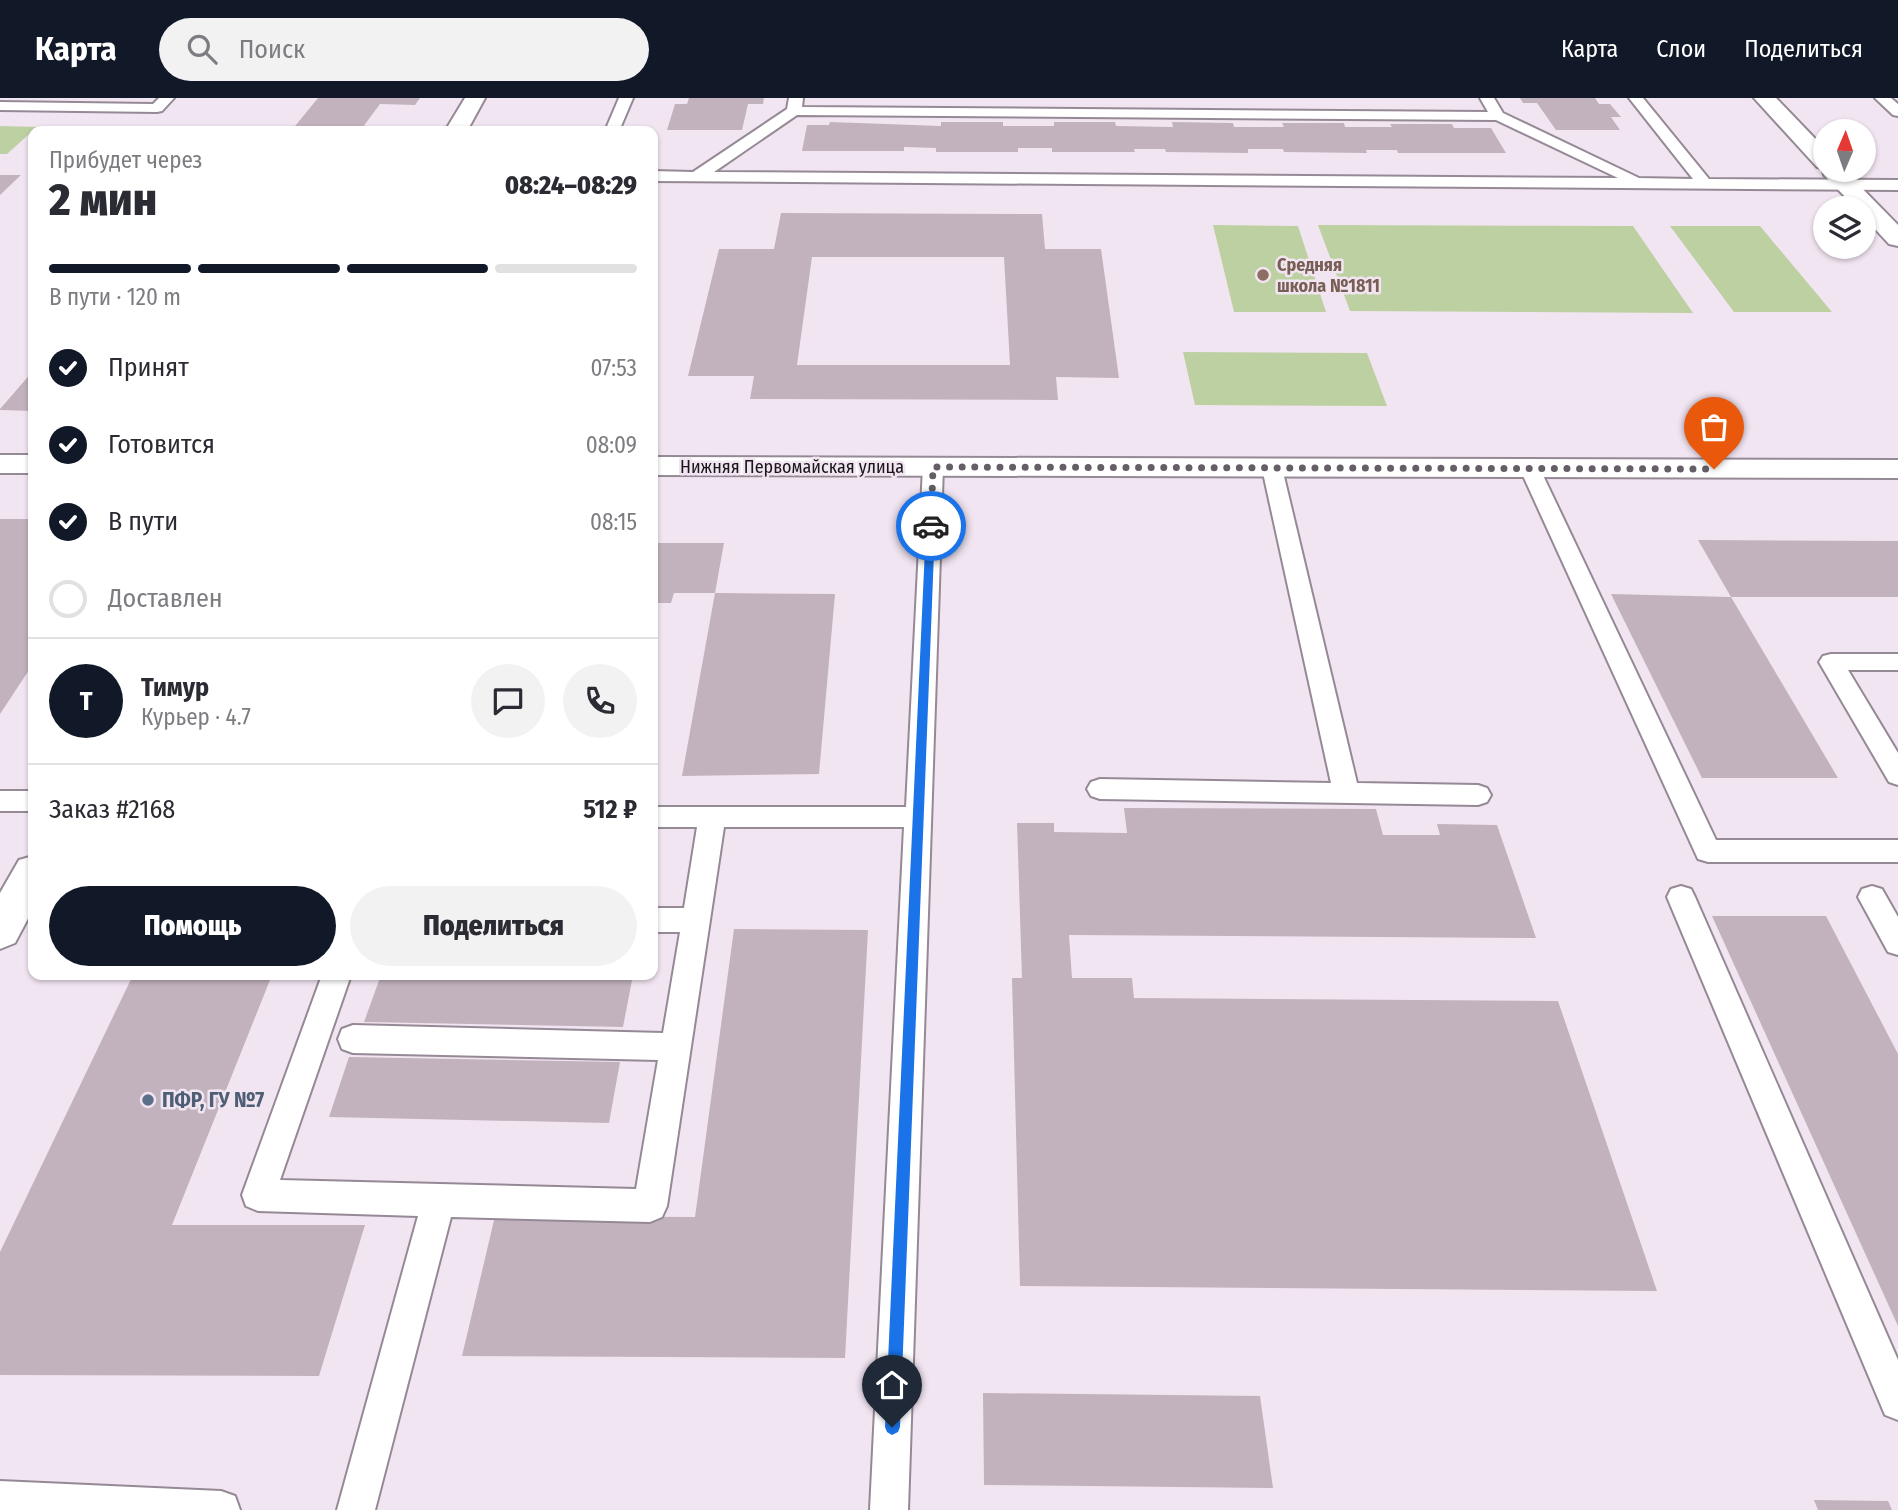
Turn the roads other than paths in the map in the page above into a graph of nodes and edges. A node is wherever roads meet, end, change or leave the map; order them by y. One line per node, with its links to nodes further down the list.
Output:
1 (167, 98): 9 (lane)
2 (475, 98): 12 (street)
3 (626, 98): 13 (lane)
4 (1487, 98): 11 (lane)
5 (1636, 98): 21 (lane)
6 (1764, 98): 14 (street)
7 (1882, 98): 10 (lane)
8 (795, 104): 11 (lane); 16 (lane)
9 (0, 106)
10 (1898, 112)
11 (1498, 116): 20 (lane)
12 (459, 126)
13 (614, 126)
14 (1813, 149)
15 (658, 176): 16 (lane)
16 (697, 176): 20 (lane)
17 (1813, 179): 21 (lane)
18 (1844, 182): 23 (street)
19 (1869, 182): 22 (lane)
20 (1641, 183): 21 (lane)
21 (1705, 184)
22 (1898, 186)
23 (1898, 239)
24 (0, 464): 25 (street)
25 (28, 464)
26 (658, 466): 27 (street, Нижняя Первомайская улица)
27 (933, 467): 28 (street, Нижняя Первомайская улица); 39 (lane)
28 (1272, 468): 29 (street, Нижняя Первомайская улица); 34 (lane)
29 (1530, 469): 30 (street, Нижняя Первомайская улица); 41 (lane)
30 (1898, 469)
31 (1898, 662): 32 (lane)
32 (1898, 775)
33 (1100, 789): 34 (lane)
34 (1346, 793): 35 (lane)
35 (1478, 795)
36 (0, 801): 37 (lane)
37 (28, 801)
38 (658, 817): 40 (lane)
39 (918, 817): 40 (lane); 55 (lane)
40 (712, 818): 45 (lane)
41 (1898, 851)
42 (1681, 897): 51 (lane)
43 (1872, 897): 46 (lane)
44 (658, 920): 45 (lane)
45 (696, 920): 49 (lane)
46 (1898, 943)
47 (334, 980): 50 (lane)
48 (353, 1039): 49 (lane)
49 (676, 1047): 50 (lane)
50 (439, 1200): 54 (lane)
51 (1898, 1402)
52 (0, 1500): 53 (lane)
53 (221, 1510)
54 (356, 1510)
55 (889, 1510)

